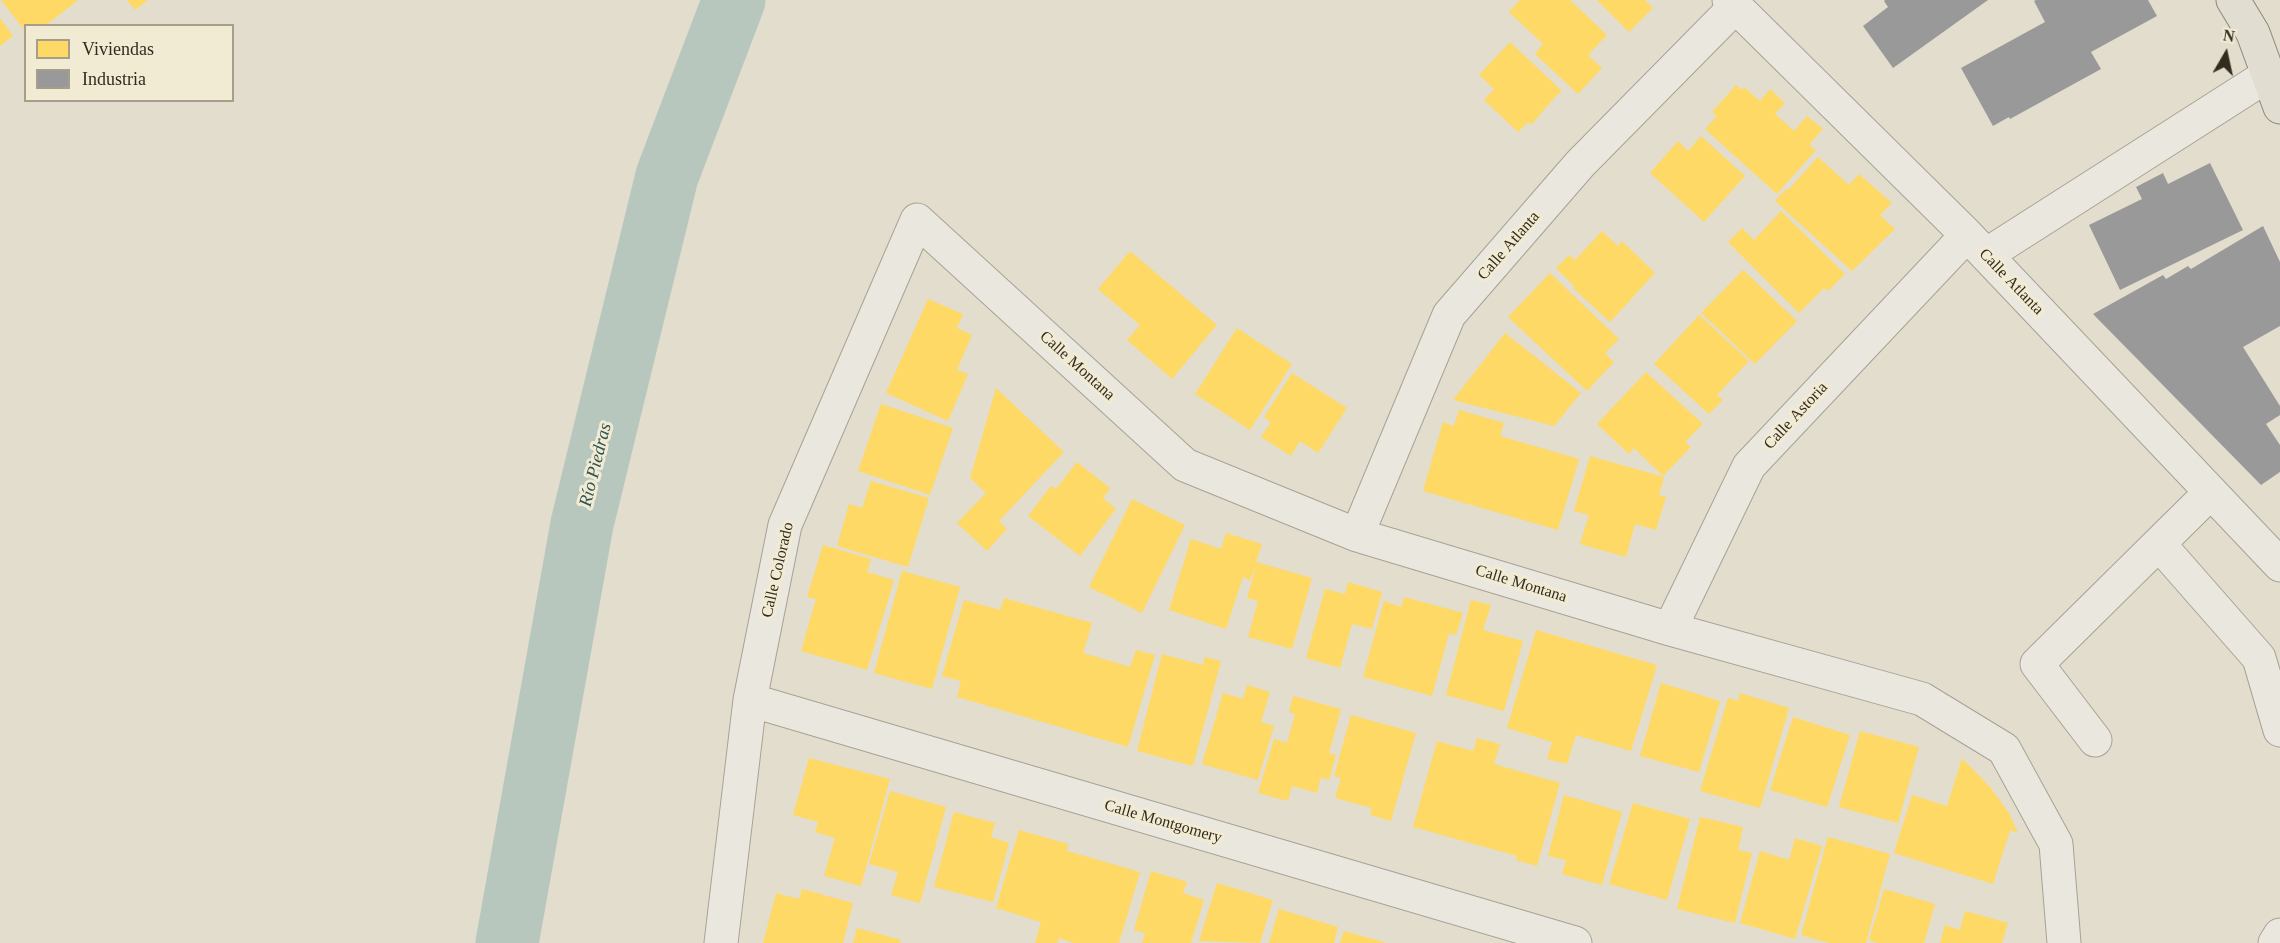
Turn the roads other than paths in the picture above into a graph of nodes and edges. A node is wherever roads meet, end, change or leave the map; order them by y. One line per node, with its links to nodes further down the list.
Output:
1 (2233, 0): 3 (main road)
2 (1732, 3): 6 (street, Calle Atlanta); 8 (street, Calle Atlanta)
3 (2268, 75): 4 (main road); 6 (street, Calle Astoria)
4 (2280, 107)
5 (917, 220): 8 (street, Calle Montana); 12 (street, Calle Colorado)
6 (1977, 245): 7 (street, Calle Atlanta); 11 (street, Calle Astoria)
7 (2211, 492): 9 (street); 10 (street, Calle Atlanta)
8 (1357, 535): 11 (street, Calle Montana)
9 (2159, 544): 13 (street); 14 (street)
10 (2280, 565)
11 (1670, 629): 18 (street, Calle Montana)
12 (750, 700): 16 (street, Calle Colorado); 17 (street, Calle Montgomery)
13 (2280, 730)
14 (2095, 740)
15 (2280, 935): 19 (street)
16 (721, 943)
17 (1575, 943)
18 (2064, 943)
19 (2275, 943)

